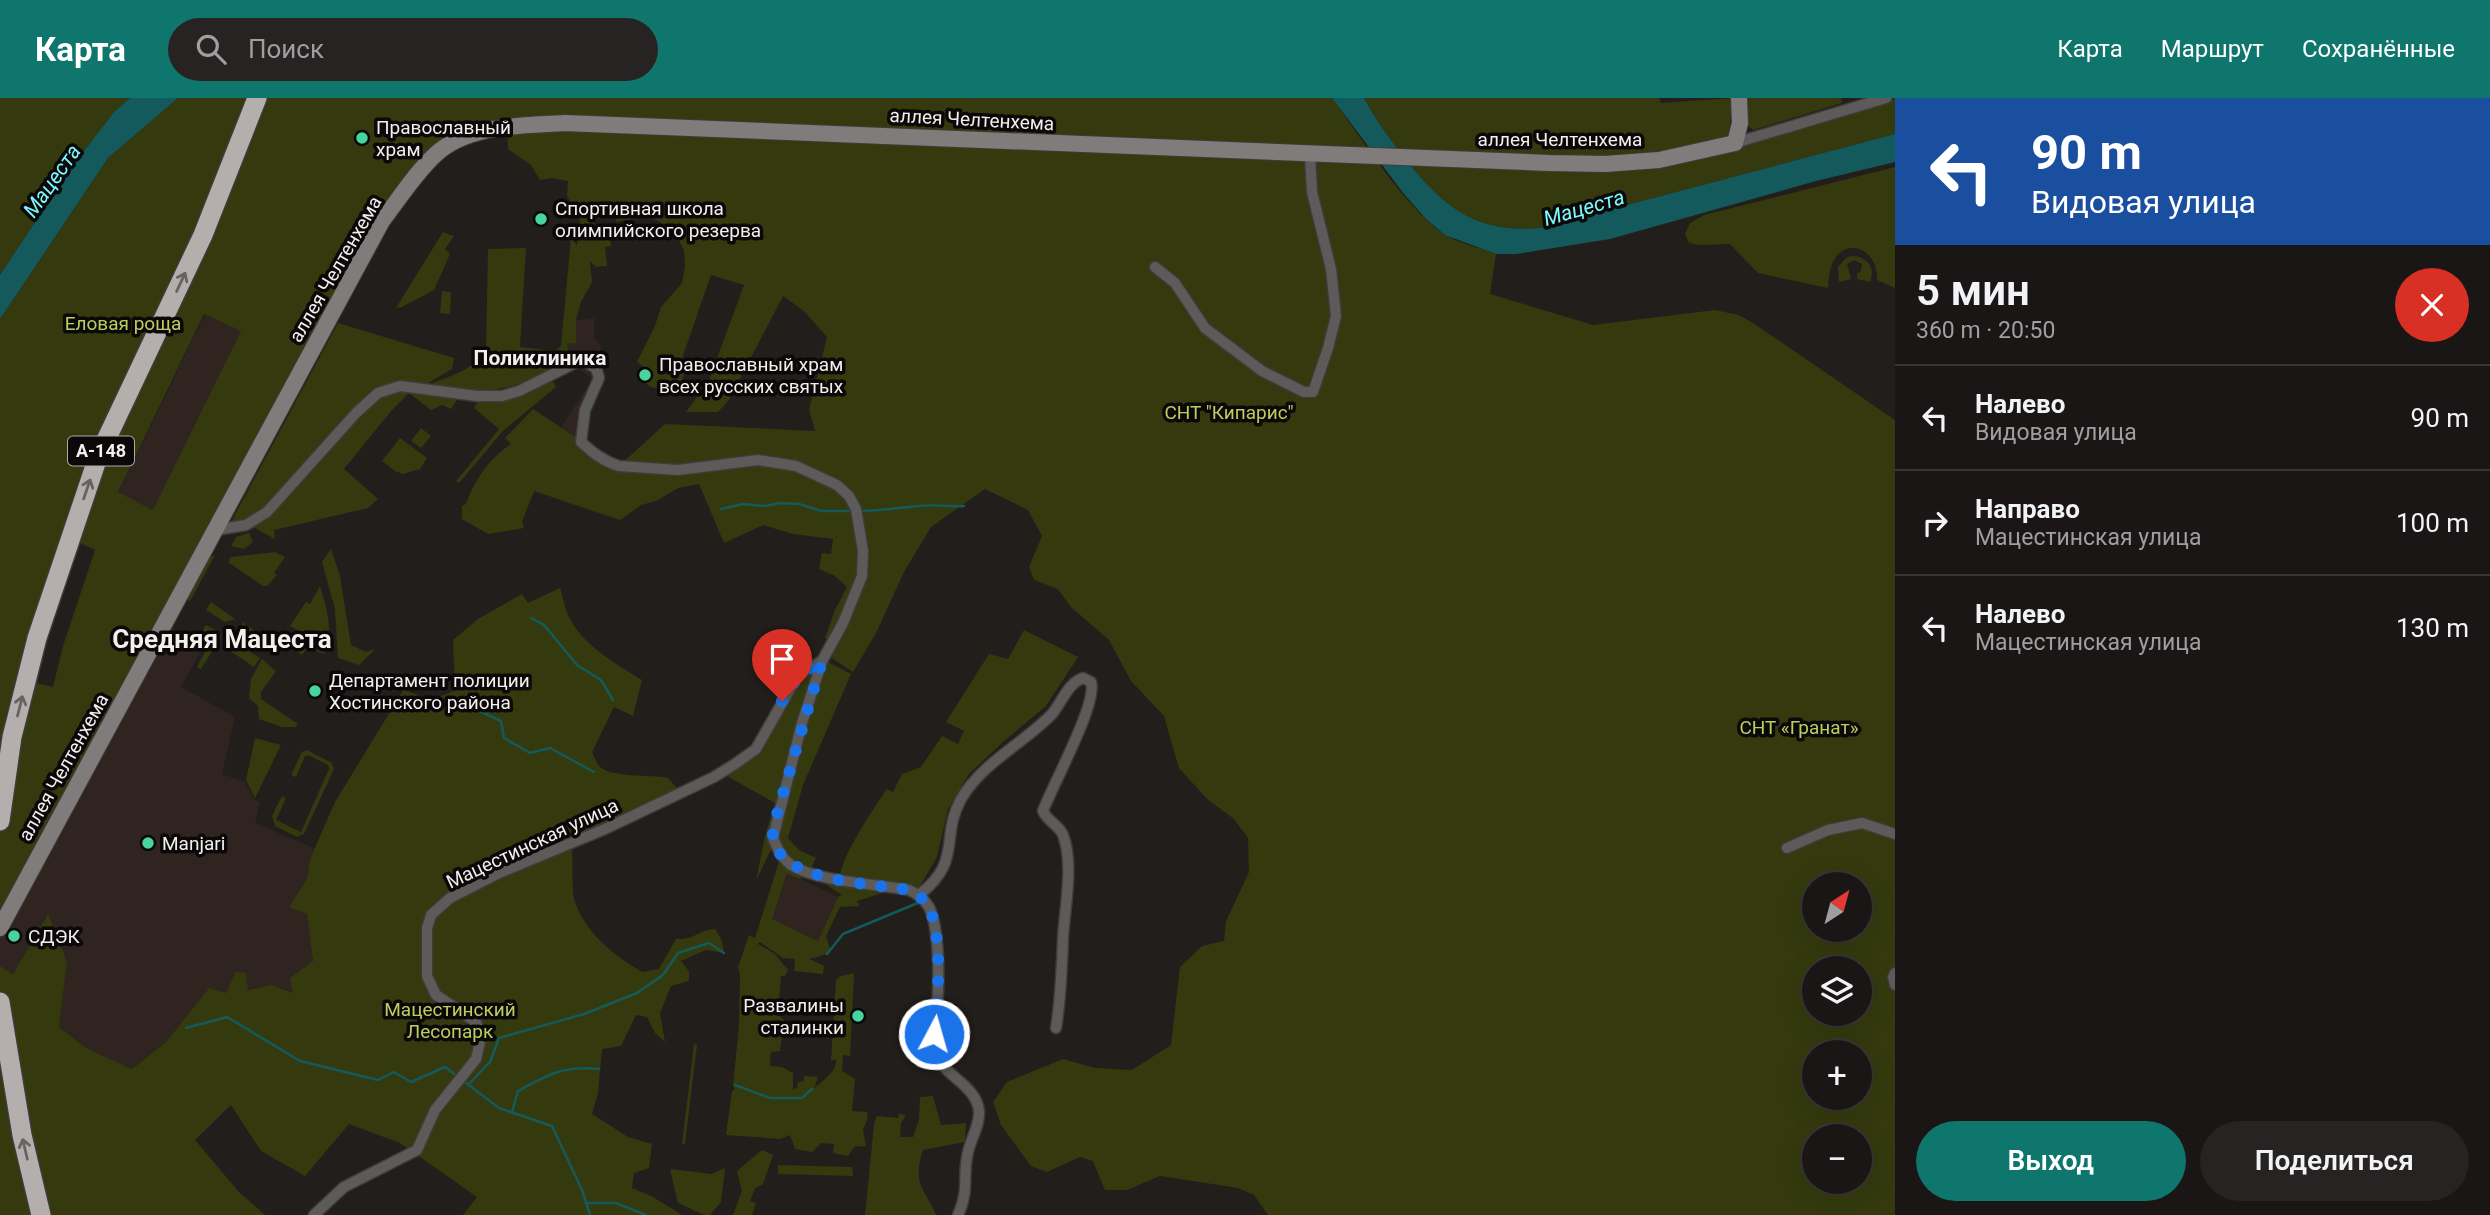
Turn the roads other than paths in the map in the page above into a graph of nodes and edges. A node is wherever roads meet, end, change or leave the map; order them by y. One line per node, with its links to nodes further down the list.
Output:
1 (257, 98): 9 (highway, А-148, one-way to 1)
2 (1739, 98): 4 (main road)
3 (1886, 98): 4 (street, аллея Челтенхема)
4 (1735, 143): 5 (main road, аллея Челтенхема)
5 (1310, 155): 6 (street); 7 (main road, аллея Челтенхема)
6 (1155, 267)
7 (216, 530): 8 (street, Мацестинская улица); 13 (main road, аллея Челтенхема)
8 (822, 661): 12 (street, Мацестинская улица); 19 (street, Мацестинская улица)
9 (0, 821)
10 (1895, 834): 11 (street)
11 (1787, 848)
12 (919, 895): 17 (street); 20 (street)
13 (0, 928)
14 (1895, 973): 15 (street)
15 (1895, 985)
16 (0, 1002): 18 (highway, one-way to 16)
17 (1056, 1028)
18 (41, 1215)
19 (314, 1215)
20 (958, 1215)

